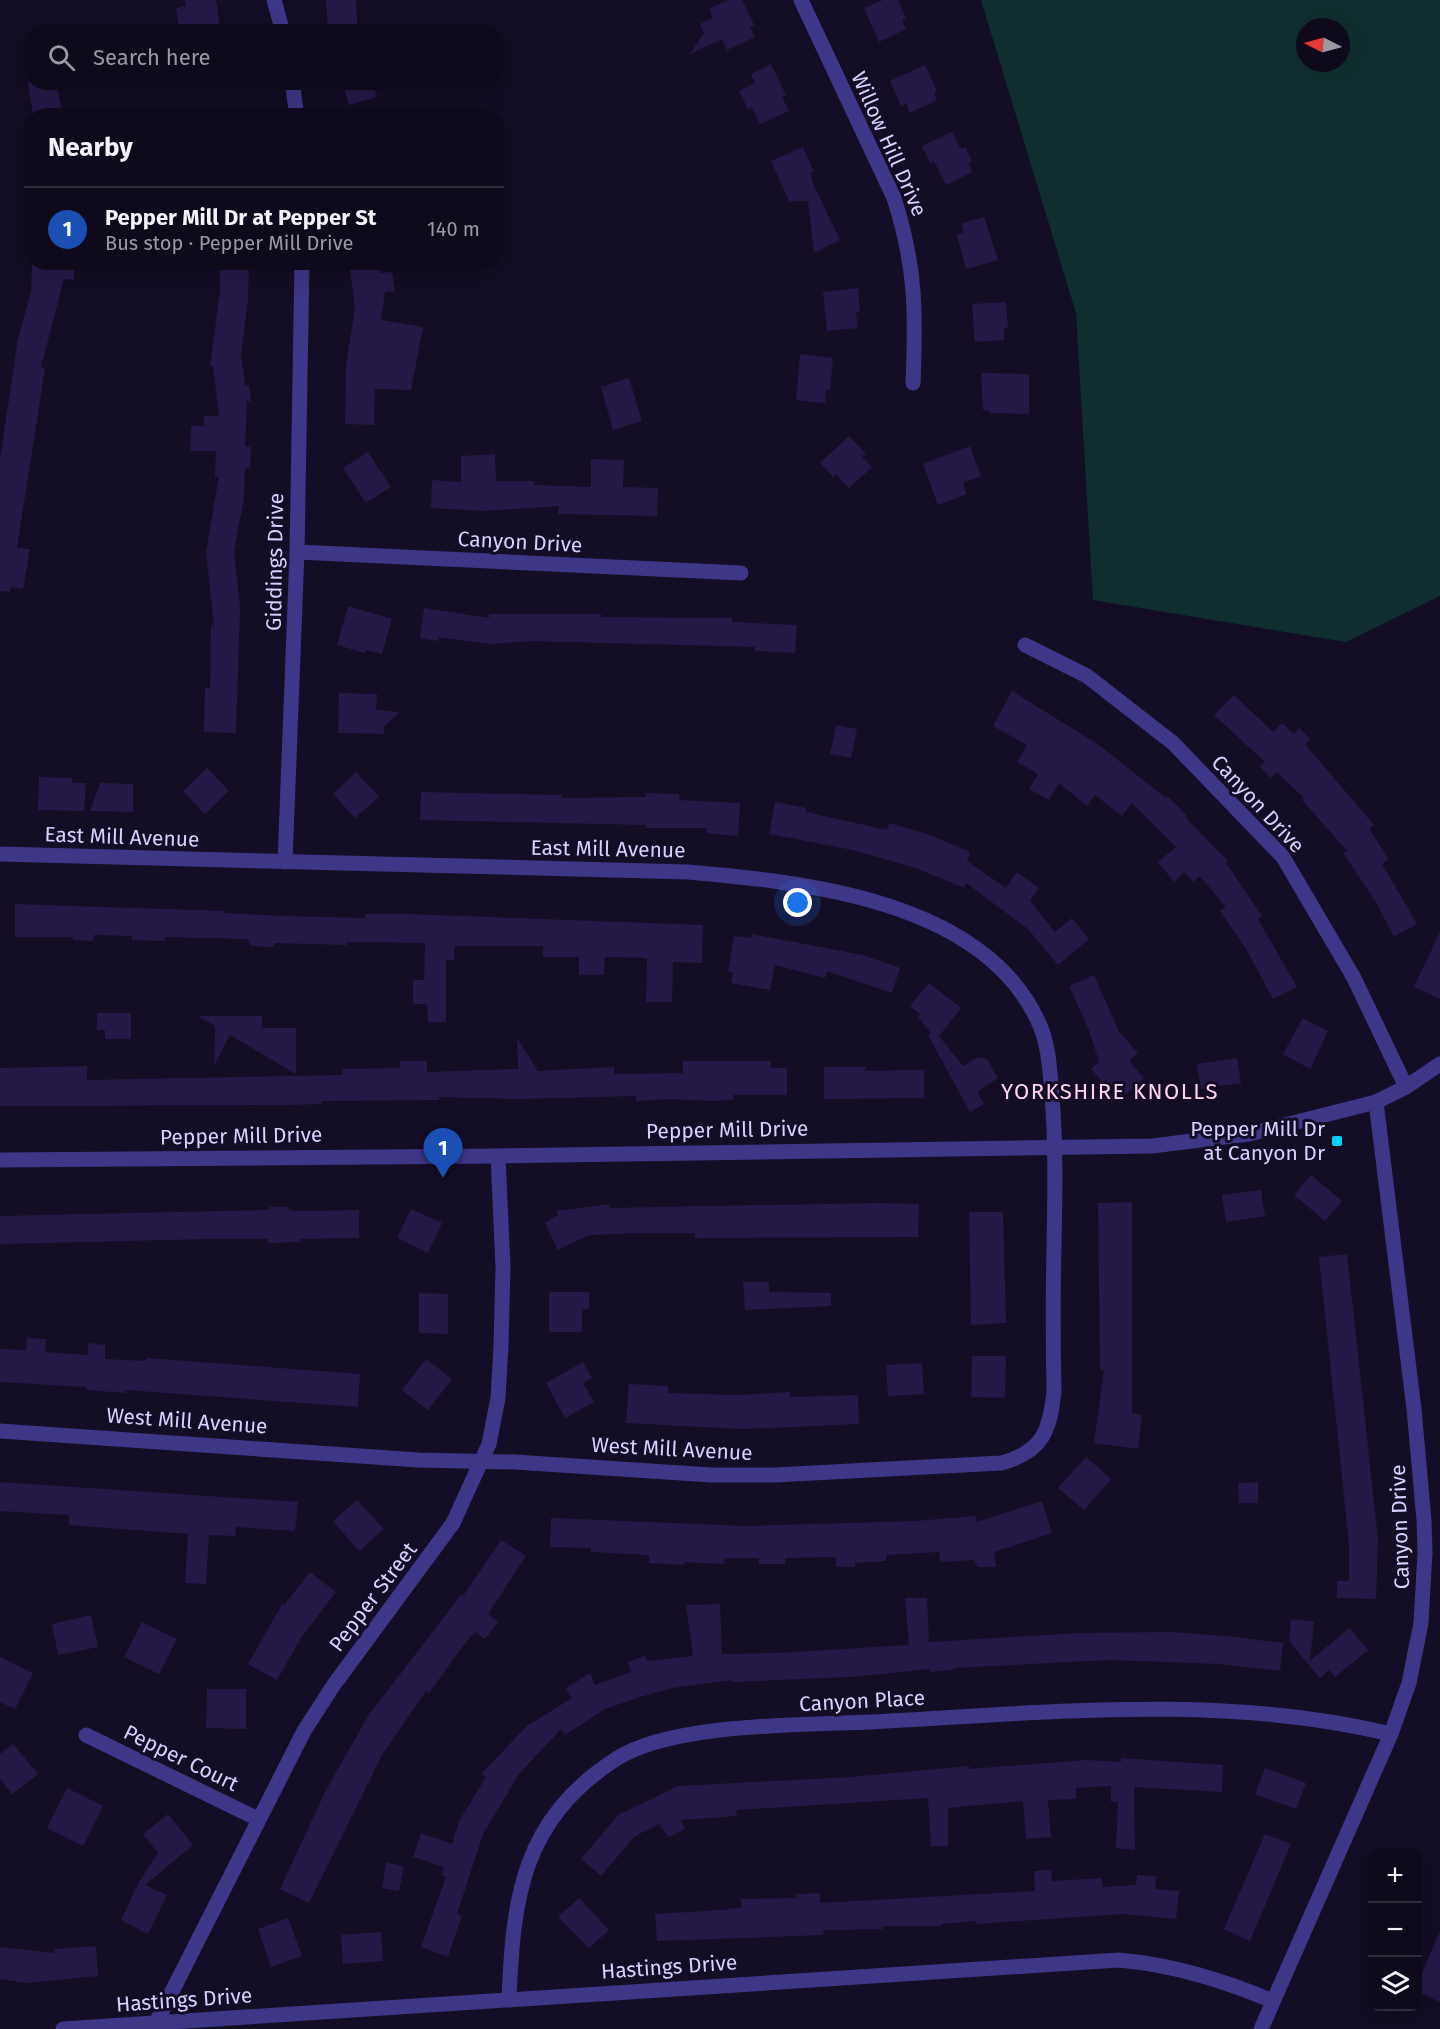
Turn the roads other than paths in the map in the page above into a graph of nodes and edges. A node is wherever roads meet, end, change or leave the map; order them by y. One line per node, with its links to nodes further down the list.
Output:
1 (274, 0): 3 (street)
2 (801, 0): 7 (street, Willow Hill Drive)
3 (280, 24)
4 (293, 90): 5 (street)
5 (296, 108)
6 (302, 270): 8 (street, Giddings Drive)
7 (913, 383)
8 (297, 552): 9 (street, Canyon Drive); 12 (street, Giddings Drive)
9 (741, 573)
10 (1025, 645): 14 (street, Canyon Drive)
11 (0, 854): 12 (street, East Mill Avenue)
12 (285, 862): 16 (street, East Mill Avenue)
13 (1440, 1064): 14 (street, Pepper Mill Drive)
14 (1406, 1088): 15 (street, Pepper Mill Drive)
15 (1376, 1102): 16 (street, Pepper Mill Drive); 21 (street, Canyon Drive)
16 (1056, 1148): 17 (street, Pepper Mill Drive); 20 (street, West Mill Avenue)
17 (498, 1156): 18 (street, Pepper Mill Drive); 20 (street, Pepper Street)
18 (0, 1160)
19 (0, 1431): 20 (street, West Mill Avenue)
20 (482, 1462): 23 (street, Pepper Street)
21 (1391, 1734): 24 (street, Canyon Place); 25 (street, Canyon Drive)
22 (86, 1735): 23 (street, Pepper Court)
23 (258, 1819): 26 (street, Pepper Street)
24 (508, 2000): 25 (street, Hastings Drive); 26 (street, Hastings Drive)
25 (1273, 2001): 28 (street, Canyon Drive)
26 (154, 2026): 27 (street, Hastings Drive)
27 (63, 2029)
28 (1261, 2029)

